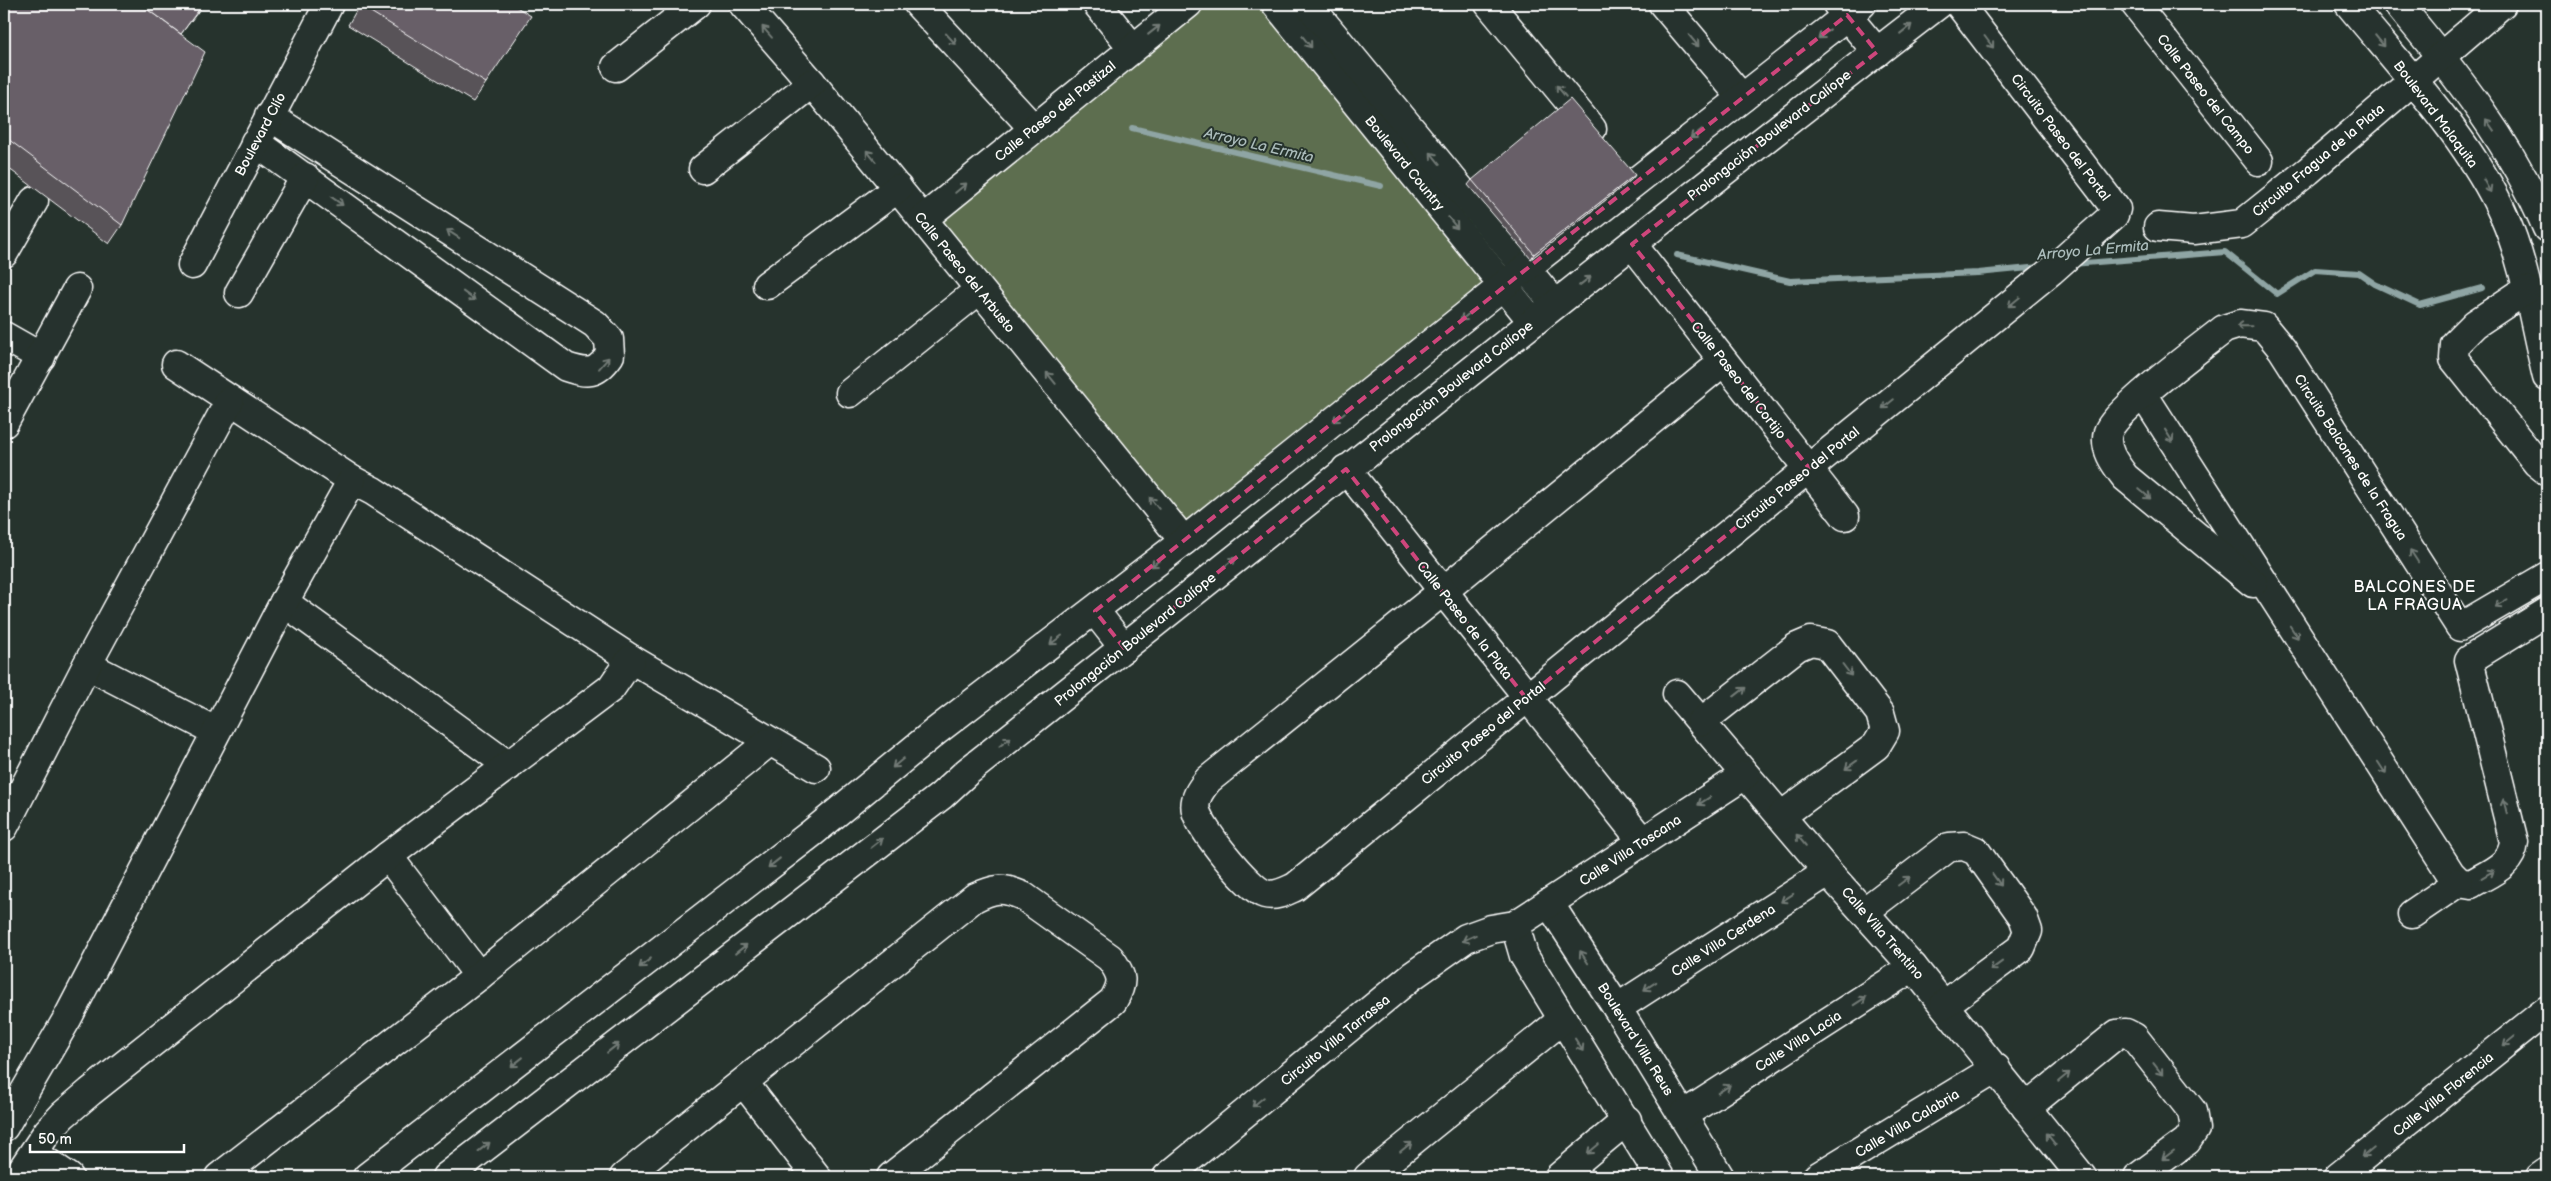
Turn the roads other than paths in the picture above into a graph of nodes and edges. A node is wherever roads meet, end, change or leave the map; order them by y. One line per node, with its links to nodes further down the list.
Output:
1 (329, 4): 25 (street, Boulevard Clío)
2 (696, 4): 21 (street)
3 (743, 4): 23 (street, Calle Paseo del Arbusto, one-way to 3)
4 (918, 4): 26 (street, one-way to 26)
5 (1096, 4): 18 (street)
6 (1188, 4): 18 (street, Calle Paseo del Pastizal, one-way to 6)
7 (1276, 4): 41 (street, Boulevard Country, one-way to 41)
8 (1308, 4): 40 (street, Boulevard Country, one-way to 8)
9 (1488, 4): 31 (street, one-way to 9)
10 (1663, 4): 24 (street, one-way to 24)
11 (1939, 4): 19 (street, Prolongación Boulevard Calíope, one-way to 11)
12 (1959, 4): 58 (street, Circuito Paseo del Portal, one-way to 58)
13 (2135, 4): 28 (street, Calle Paseo del Campo)
14 (2349, 4): 22 (street, Boulevard Malaquita, one-way to 22)
15 (2502, 4): 20 (street, Circuito Fragua de la Plata)
16 (2405, 6): 20 (street)
17 (1849, 8): 19 (street); 24 (street, one-way to 24)
18 (1132, 47): 26 (street, Calle Paseo del Pastizal)
19 (1877, 52): 37 (street, Prolongación Boulevard Calíope)
20 (2440, 56): 22 (street, Circuito Fragua de la Plata); 36 (street, one-way to 20)
21 (616, 67)
22 (2412, 80): 35 (street, Circuito Fragua de la Plata); 45 (street, Boulevard Malaquita, one-way to 45)
23 (812, 83): 29 (street); 32 (street, Calle Paseo del Arbusto, one-way to 23)
24 (1742, 98): 31 (street, one-way to 31)
25 (269, 116): 27 (street, Boulevard Clío); 30 (street, one-way to 25)
26 (1033, 128): 34 (street, Calle Paseo del Pastizal, one-way to 26)
27 (255, 142): 30 (street); 39 (street, Boulevard Clío)
28 (2259, 161)
29 (703, 169)
30 (305, 177): 46 (street)
31 (1636, 182): 40 (street)
32 (898, 188): 34 (street, Calle Paseo del Arbusto); 42 (street)
33 (34, 201): 38 (street)
34 (923, 219): 44 (street, Calle Paseo del Arbusto)
35 (2158, 227)
36 (2547, 228)
37 (1632, 244): 47 (street, Prolongación Boulevard Calíope, one-way to 37); 51 (street, Calle Paseo del Cortijo)
38 (4, 253)
39 (192, 265)
40 (1526, 268): 41 (street); 47 (street, Boulevard Country)
41 (1504, 285): 48 (street, Boulevard Country); 63 (street, one-way to 63)
42 (767, 286)
43 (77, 289): 50 (street)
44 (979, 290): 54 (street); 63 (street, Calle Paseo del Arbusto, one-way to 44)
45 (2526, 290): 53 (street, Boulevard Malaquita); 60 (street)
46 (239, 293)
47 (1555, 304): 48 (street, Prolongación Boulevard Calíope)
48 (1533, 322): 59 (street, Prolongación Boulevard Calíope)
49 (4, 336): 50 (street)
50 (42, 357): 57 (street)
51 (1723, 362): 58 (street, Calle Paseo del Cortijo); 65 (street, Circuito Paseo del Portal)
52 (176, 364): 56 (street)
53 (2547, 377)
54 (850, 393)
55 (2142, 394): 64 (street, Circuito Balcones de la Fragua, one-way to 55); 66 (street, Circuito Balcones de la Fragua, one-way to 66); 66 (street, Circuito Balcones de la Fragua, one-way to 66)
56 (230, 400): 61 (street); 72 (street)
57 (4, 423)
58 (1809, 468): 62 (street, Calle Paseo del Cortijo); 74 (street, Circuito Paseo del Portal)
59 (1346, 469): 65 (street, Calle Paseo de la Plata); 70 (street, Prolongación Boulevard Calíope, one-way to 59)
60 (2547, 472)
61 (352, 480): 67 (street); 71 (street)
62 (1845, 516)
63 (1184, 541): 68 (street, one-way to 68)
64 (2547, 576)
65 (1442, 592): 74 (street, Calle Paseo de la Plata); 74 (street, Circuito Paseo del Portal)
66 (2273, 600): 86 (street, Circuito Balcones de la Fragua, one-way to 86)
67 (284, 602): 76 (street); 78 (street)
68 (1095, 610): 70 (street); 109 (street, one-way to 109)
69 (2547, 612): 86 (street, one-way to 69)
70 (1124, 648): 110 (street, Prolongación Boulevard Calíope, one-way to 70)
71 (631, 659): 77 (street); 78 (street)
72 (87, 666): 76 (street); 82 (street)
73 (1677, 694): 75 (street, Calle Villa Trentino)
74 (1526, 698): 83 (street, Calle Paseo de la Plata)
75 (1701, 722): 80 (street, Calle Villa Trentino); 81 (street, one-way to 81)
76 (216, 731): 102 (street)
77 (769, 742): 79 (street); 92 (street)
78 (509, 766): 84 (street)
79 (816, 768)
80 (1745, 775): 81 (street, Calle Villa Trentino); 83 (street, Calle Villa Toscana, one-way to 83)
81 (1781, 816): 85 (street, Calle Villa Trentino, one-way to 81)
82 (4, 827)
83 (1642, 841): 87 (street, Calle Villa Toscana)
84 (388, 856): 92 (street); 103 (street)
85 (1828, 872): 88 (street, Calle Villa Trentino); 94 (street, Calle Villa Cerdena, one-way to 94)
86 (2459, 882): 89 (street)
87 (1549, 903): 90 (street, Calle Villa Toscana); 94 (street, Boulevard Villa Reus, one-way to 87)
88 (1865, 911): 91 (street, Calle Villa Trentino); 93 (street, one-way to 93)
89 (2412, 914)
90 (1515, 925): 96 (street); 114 (street, Circuito Villa Tarrassa, one-way to 114)
91 (1913, 967): 93 (street, Calle Villa Trentino); 100 (street, Calle Villa Lacia, one-way to 91)
92 (479, 976): 108 (street)
93 (1944, 1005): 97 (street, Calle Villa Trentino)
94 (1617, 1008): 100 (street, Boulevard Villa Reus)
95 (2547, 1010): 121 (street, Calle Villa Florencia, one-way to 121)
96 (1563, 1019): 101 (street, one-way to 101); 115 (street, one-way to 96)
97 (1996, 1068): 99 (street, Calle Villa Trentino); 119 (street, Calle Villa Calabria)
98 (744, 1083): 111 (street); 112 (street); 113 (street)
99 (2026, 1108): 105 (street, Calle Villa Trentino, one-way to 99); 120 (street, one-way to 120)
100 (1682, 1115): 118 (street, Boulevard Villa Reus)
101 (1627, 1120): 116 (street, one-way to 116); 117 (street)
102 (4, 1127)
103 (34, 1153): 106 (street); 107 (street)
104 (2547, 1172): 122 (street)
105 (2071, 1174)
106 (17, 1177)
107 (69, 1177)
108 (219, 1177)
109 (368, 1177)
110 (446, 1177)
111 (624, 1177)
112 (817, 1177)
113 (891, 1177)
114 (1167, 1177)
115 (1368, 1177)
116 (1559, 1177)
117 (1660, 1177)
118 (1720, 1177)
119 (1817, 1177)
120 (2138, 1177)
121 (2338, 1177)
122 (2540, 1177)

